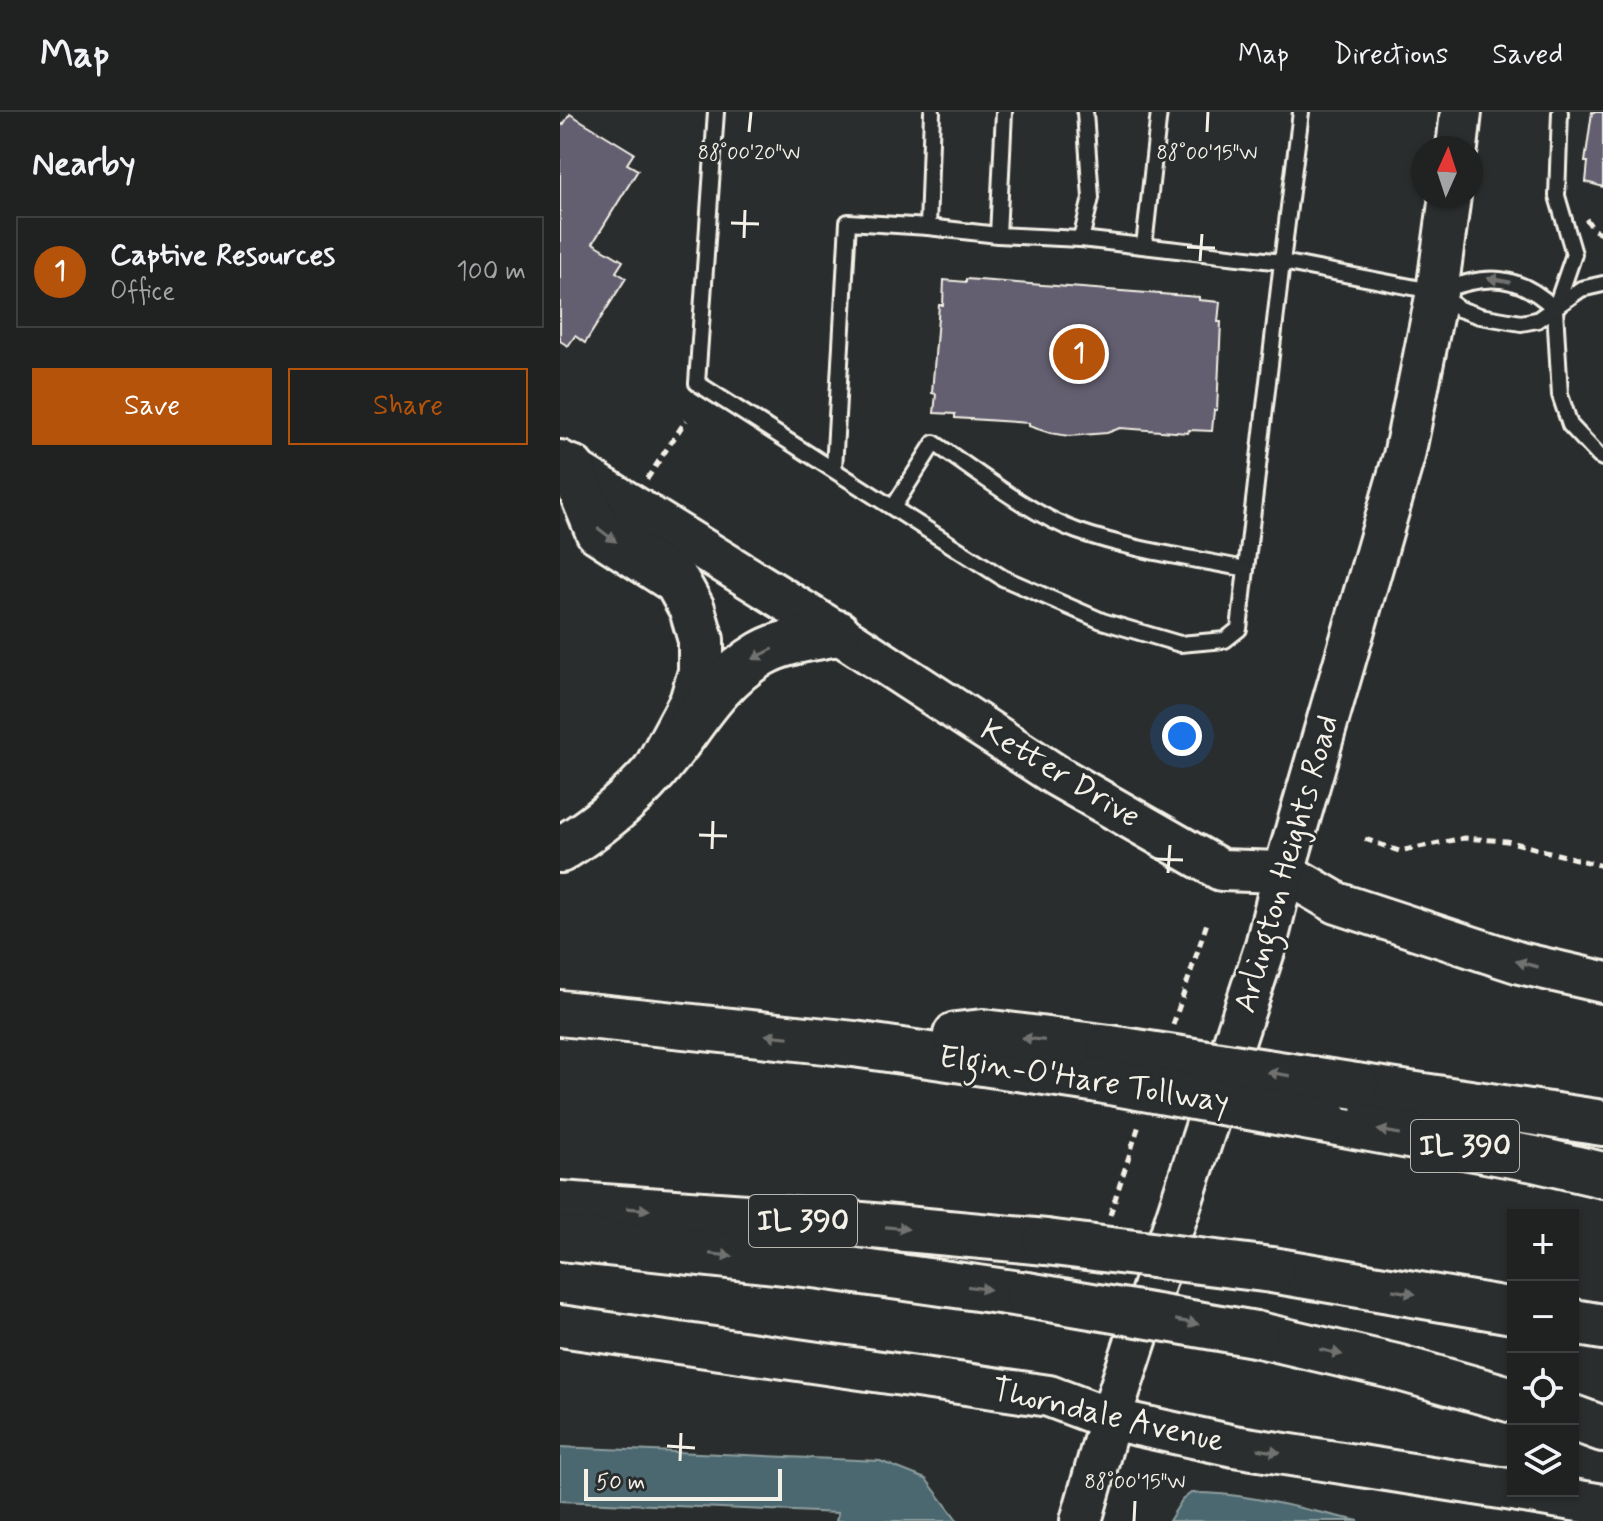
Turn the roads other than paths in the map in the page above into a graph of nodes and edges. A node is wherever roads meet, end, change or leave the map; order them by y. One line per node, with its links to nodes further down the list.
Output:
1 (716, 112): 21 (lane)
2 (932, 112): 11 (lane)
3 (1004, 112): 12 (lane)
4 (1085, 112): 13 (lane)
5 (1159, 112): 14 (lane)
6 (1301, 112): 15 (lane)
7 (1461, 112): 9 (street)
8 (1560, 112): 18 (lane)
9 (1458, 136)
10 (1448, 208): 17 (street, Arlington Heights Road)
11 (928, 227): 12 (lane); 21 (lane)
12 (998, 235): 13 (lane)
13 (1081, 239): 14 (lane)
14 (1144, 246): 15 (lane)
15 (1282, 262): 17 (lane); 23 (lane)
16 (1603, 284): 18 (lane)
17 (1437, 292): 18 (lane); 18 (lane, one-way to 17); 27 (street, Arlington Heights Road)
18 (1555, 309): 19 (lane)
19 (1603, 458)
20 (566, 464): 24 (street, Ketter Drive); 25 (highway, one-way to 25)
21 (834, 469): 22 (lane)
22 (894, 506): 23 (lane); 23 (lane)
23 (1246, 569)
24 (838, 633): 25 (highway, one-way to 25); 27 (street, Ketter Drive)
25 (655, 771): 26 (highway)
26 (560, 850)
27 (1284, 872): 28 (street, Ketter Drive, one-way to 27); 40 (street, Arlington Heights Road)
28 (1603, 982)
29 (560, 1013): 30 (highway, Elgin-O'Hare Tollway / IL 390, one-way to 29)
30 (1104, 1064): 31 (highway, one-way to 30, bridge); 32 (highway, Elgin-O'Hare Tollway / IL 390, one-way to 30, bridge)
31 (1603, 1123)
32 (1603, 1175)
33 (560, 1204): 35 (highway, IL 390, one-way to 35, bridge)
34 (560, 1238): 39 (highway, IL 390, one-way to 39, bridge)
35 (1507, 1310)
36 (1579, 1323): 38 (highway)
37 (560, 1326): 40 (street, Thorndale Avenue)
38 (1603, 1327)
39 (1507, 1398)
40 (1110, 1419): 43 (street, Thorndale Avenue, one-way to 43); 46 (street, Arlington Heights Road)
41 (1579, 1420): 42 (highway)
42 (1603, 1429)
43 (1507, 1490)
44 (1553, 1497): 45 (street, Thorndale Avenue)
45 (1603, 1505)
46 (1081, 1521)

